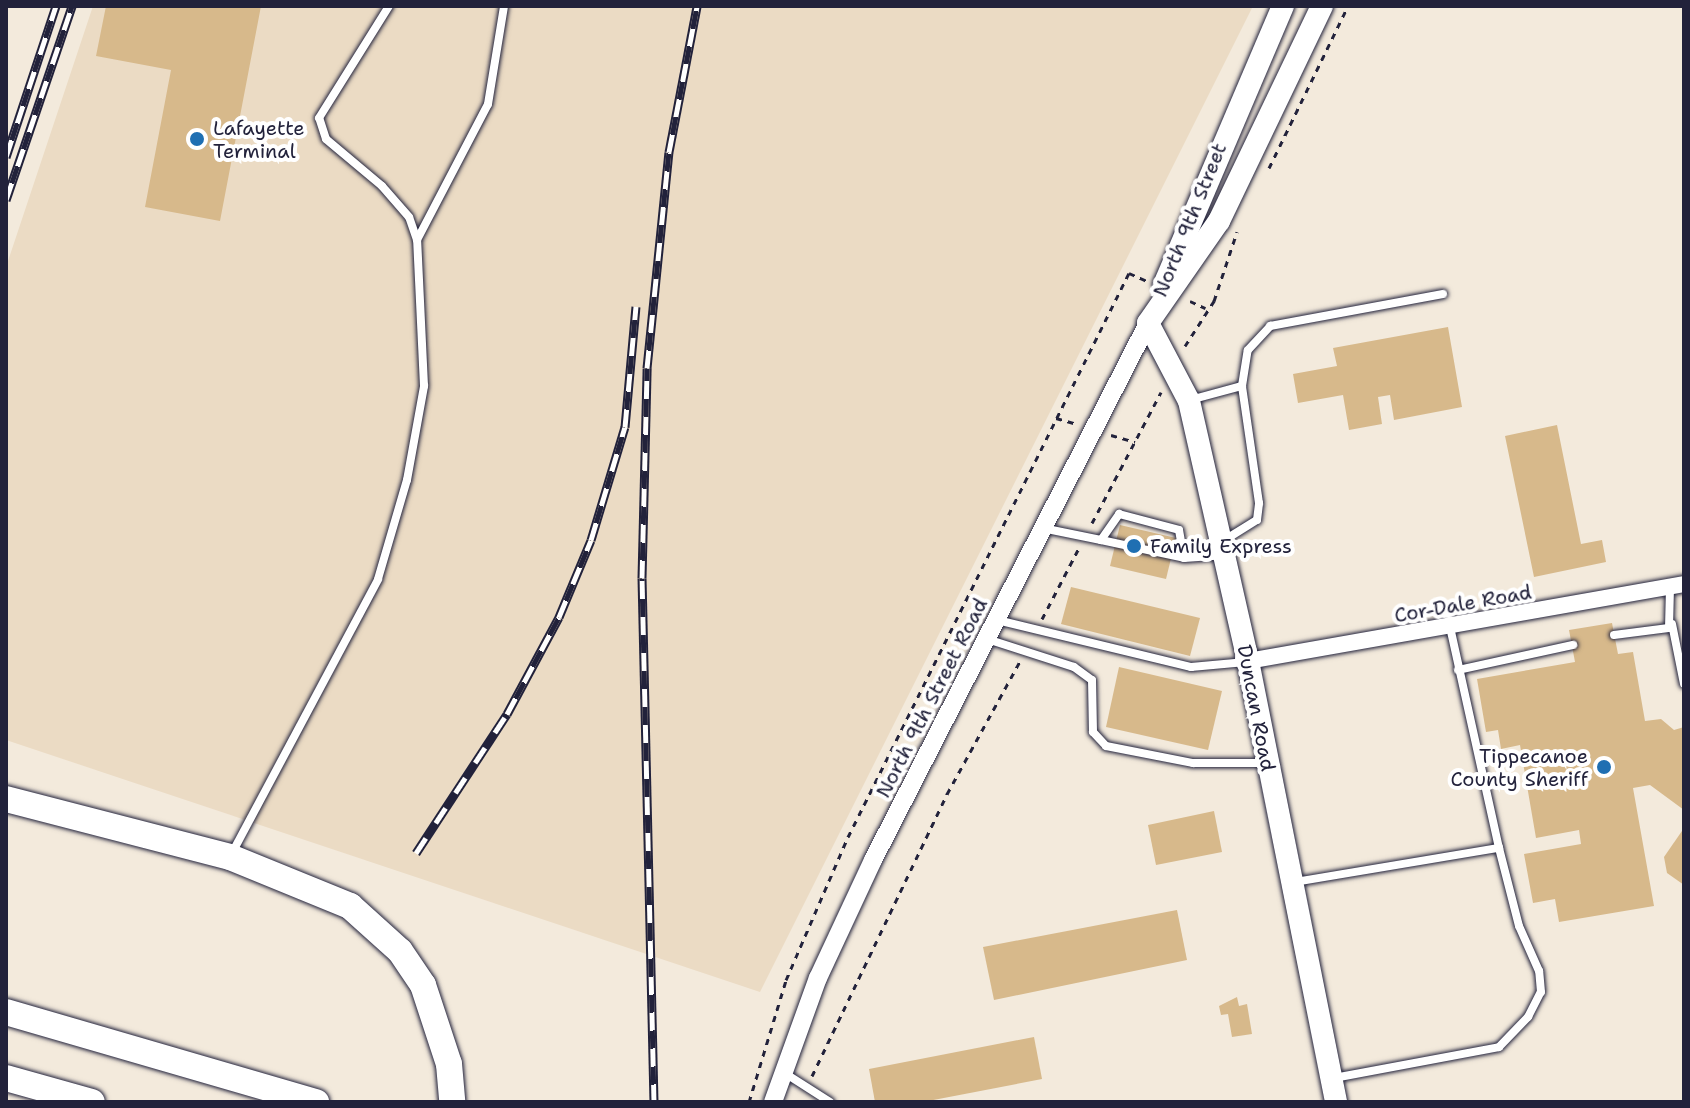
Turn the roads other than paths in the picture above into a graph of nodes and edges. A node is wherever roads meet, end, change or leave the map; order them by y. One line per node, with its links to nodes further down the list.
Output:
1 (389, 6): 5 (lane)
2 (504, 6): 5 (lane)
3 (1283, 6): 7 (main road, North 9th Street)
4 (1322, 6): 7 (main road, North 9th Street)
5 (417, 240): 27 (lane)
6 (1443, 294): 8 (lane)
7 (1148, 323): 9 (main road, Duncan Road); 10 (street, North 9th Street Road)
8 (1242, 386): 9 (lane); 12 (lane)
9 (1189, 401): 12 (main road, Duncan Road)
10 (1047, 529): 11 (lane); 15 (street, North 9th Street Road)
11 (1101, 540): 13 (lane); 13 (lane)
12 (1221, 549): 13 (lane); 21 (main road, Duncan Road)
13 (1184, 558)
14 (1677, 585): 16 (lane); 17 (street, Cor-Dale Road)
15 (997, 620): 19 (street, North 9th Street Road); 21 (lane)
16 (1672, 623): 18 (lane); 23 (lane)
17 (1450, 627): 21 (street, Cor-Dale Road); 22 (lane)
18 (1614, 635)
19 (987, 639): 24 (lane); 30 (street, North 9th Street Road)
20 (1573, 645): 22 (lane)
21 (1248, 661): 24 (main road, Duncan Road)
22 (1458, 670): 26 (lane)
23 (1684, 684)
24 (1267, 763): 28 (main road, Duncan Road)
25 (6, 799): 27 (highway)
26 (1499, 848): 28 (lane); 32 (lane)
27 (230, 857): 35 (highway)
28 (1293, 882): 32 (main road, Duncan Road)
29 (6, 1012): 34 (highway)
30 (783, 1072): 36 (street, North 9th Street Road); 37 (lane)
31 (6, 1078): 33 (highway)
32 (1331, 1079): 38 (main road, Duncan Road)
33 (92, 1102)
34 (316, 1102)
35 (452, 1102)
36 (773, 1102)
37 (830, 1102)
38 (1336, 1102)

